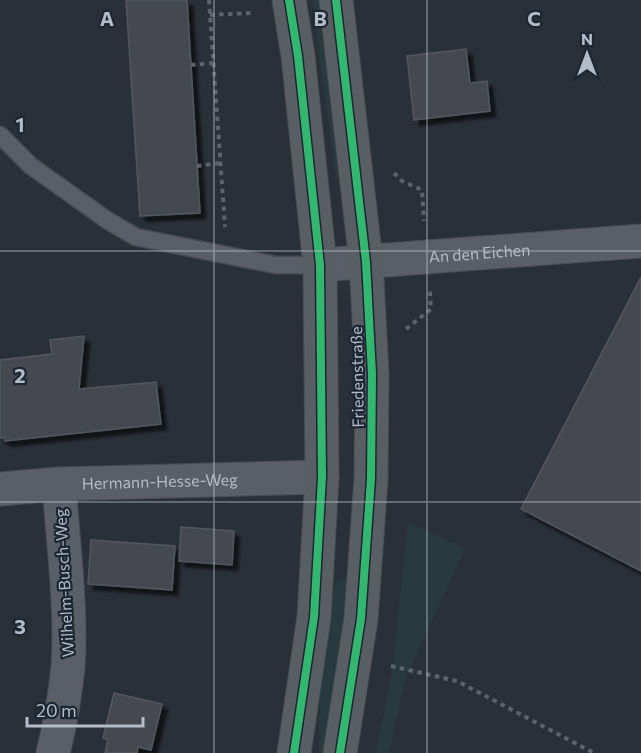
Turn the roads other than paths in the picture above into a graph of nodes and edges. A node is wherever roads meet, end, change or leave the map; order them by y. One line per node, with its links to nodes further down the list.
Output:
1 (336, 0): 5 (main road, Friedenstraße)
2 (276, 6): 6 (main road)
3 (0, 135): 6 (lane)
4 (641, 241): 5 (street, An den Eichen)
5 (366, 262): 6 (street, An den Eichen); 12 (main road, Friedenstraße)
6 (320, 265): 7 (main road)
7 (322, 477): 8 (street, Hermann-Hesse-Weg); 11 (main road)
8 (59, 484): 9 (street, Hermann-Hesse-Weg); 10 (street, Wilhelm-Busch-Weg)
9 (0, 489)
10 (53, 753)
11 (294, 753)
12 (340, 753)

